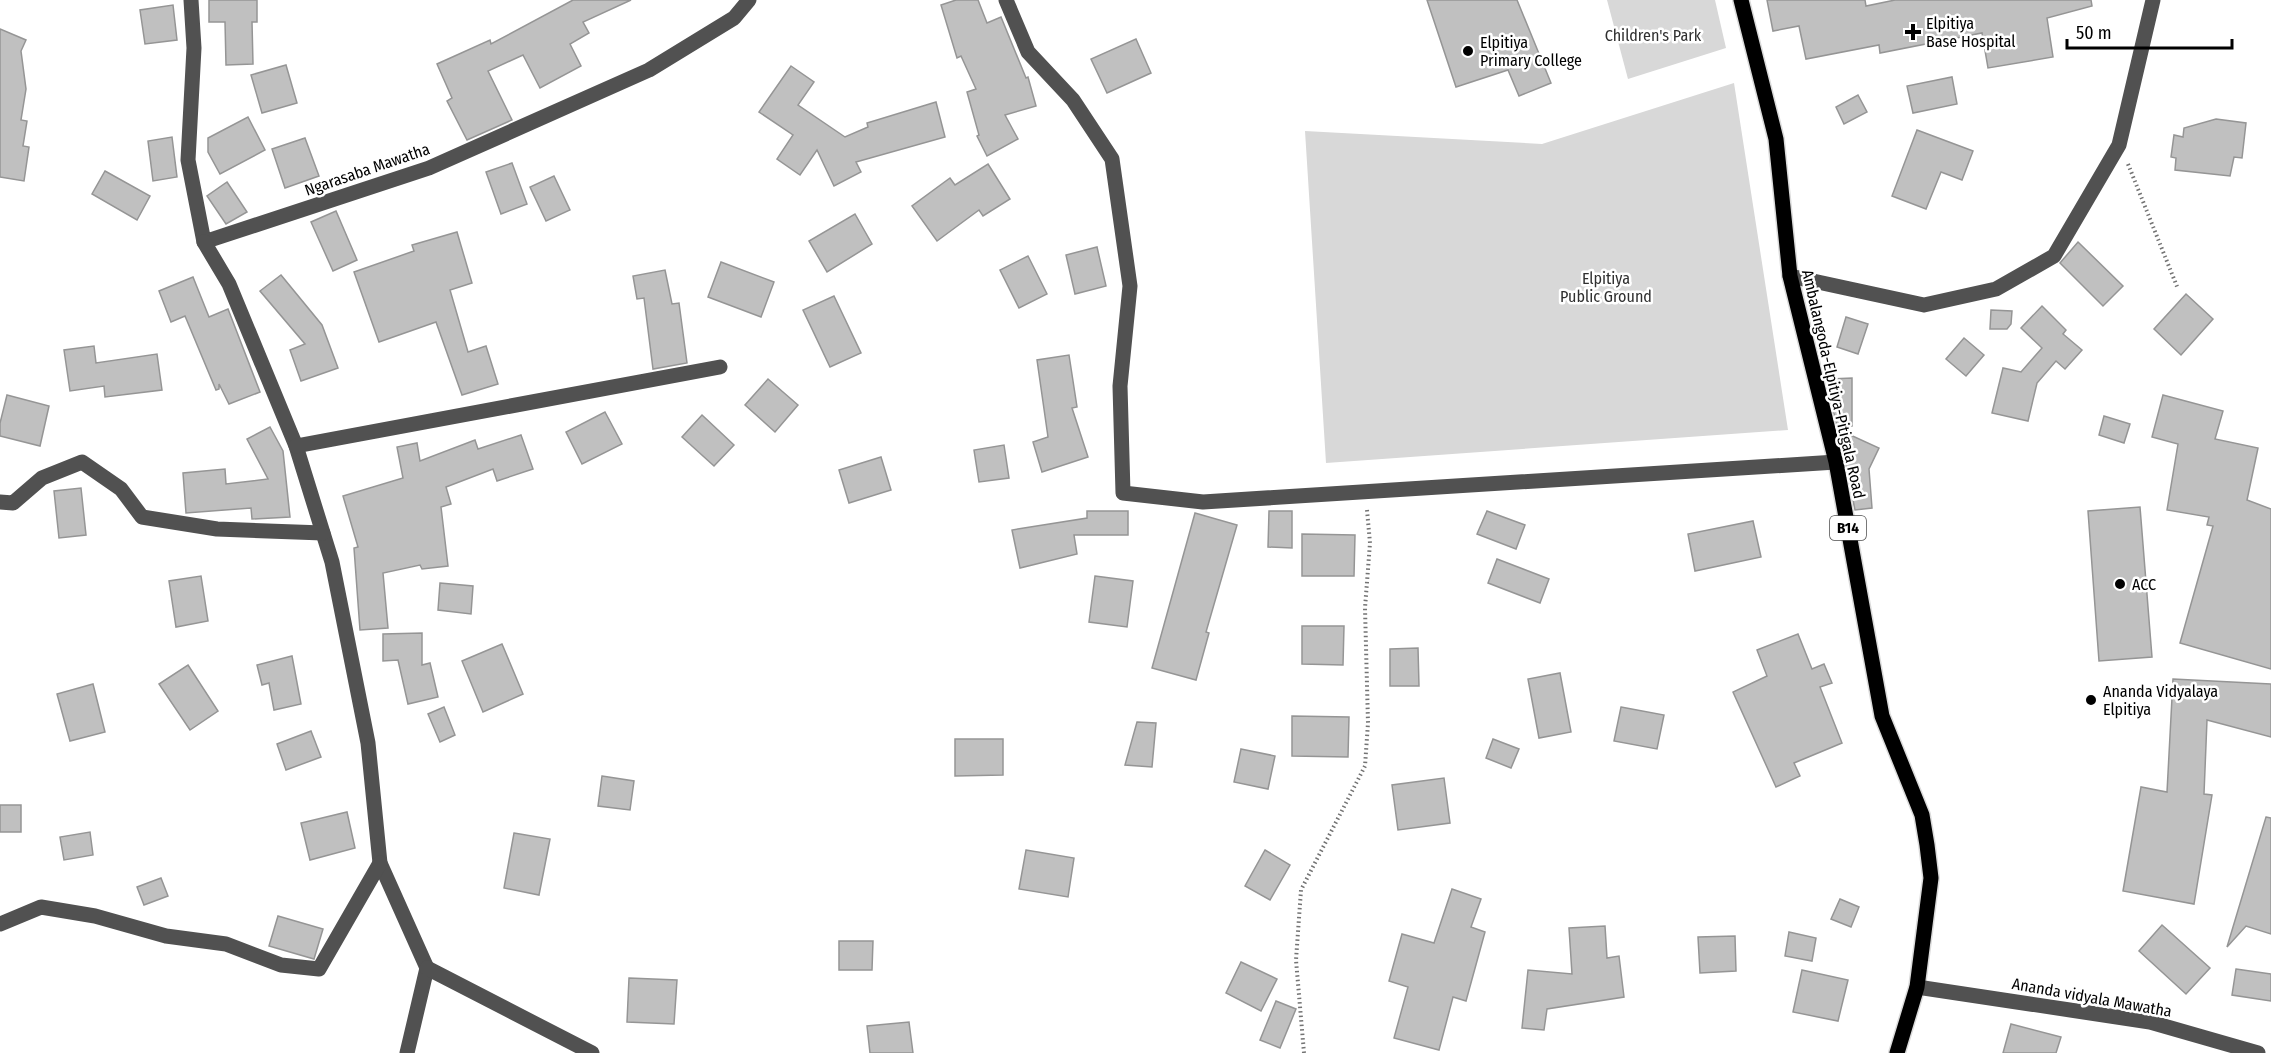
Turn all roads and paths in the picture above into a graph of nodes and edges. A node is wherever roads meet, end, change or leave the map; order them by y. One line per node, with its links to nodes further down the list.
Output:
1 (191, 0): 7 (street)
2 (749, 0): 7 (street, Ngarasaba Mawatha)
3 (1006, 0): 13 (street)
4 (1741, 0): 8 (main road, Ambalangoda-Elpitiya-Pitigala Road / B14)
5 (2153, 0): 6 (street)
6 (2119, 145): 8 (street); 9 (path)
7 (204, 242): 11 (street)
8 (1790, 276): 12 (main road, Ambalangoda-Elpitiya-Pitigala Road / B14)
9 (2178, 289)
10 (720, 367): 11 (street)
11 (296, 446): 15 (street)
12 (1836, 462): 13 (street); 19 (main road, Ambalangoda-Elpitiya-Pitigala Road / B14)
13 (1365, 491): 22 (path)
14 (0, 502): 15 (street)
15 (323, 533): 16 (street)
16 (380, 863): 17 (street); 18 (street)
17 (0, 924)
18 (427, 968): 20 (street); 21 (street)
19 (1917, 987): 23 (main road, Ambalangoda-Elpitiya-Pitigala Road / B14); 24 (street, Ananda vidyala Mawatha)
20 (407, 1053)
21 (592, 1053)
22 (1304, 1053)
23 (1897, 1053)
24 (2258, 1053)

